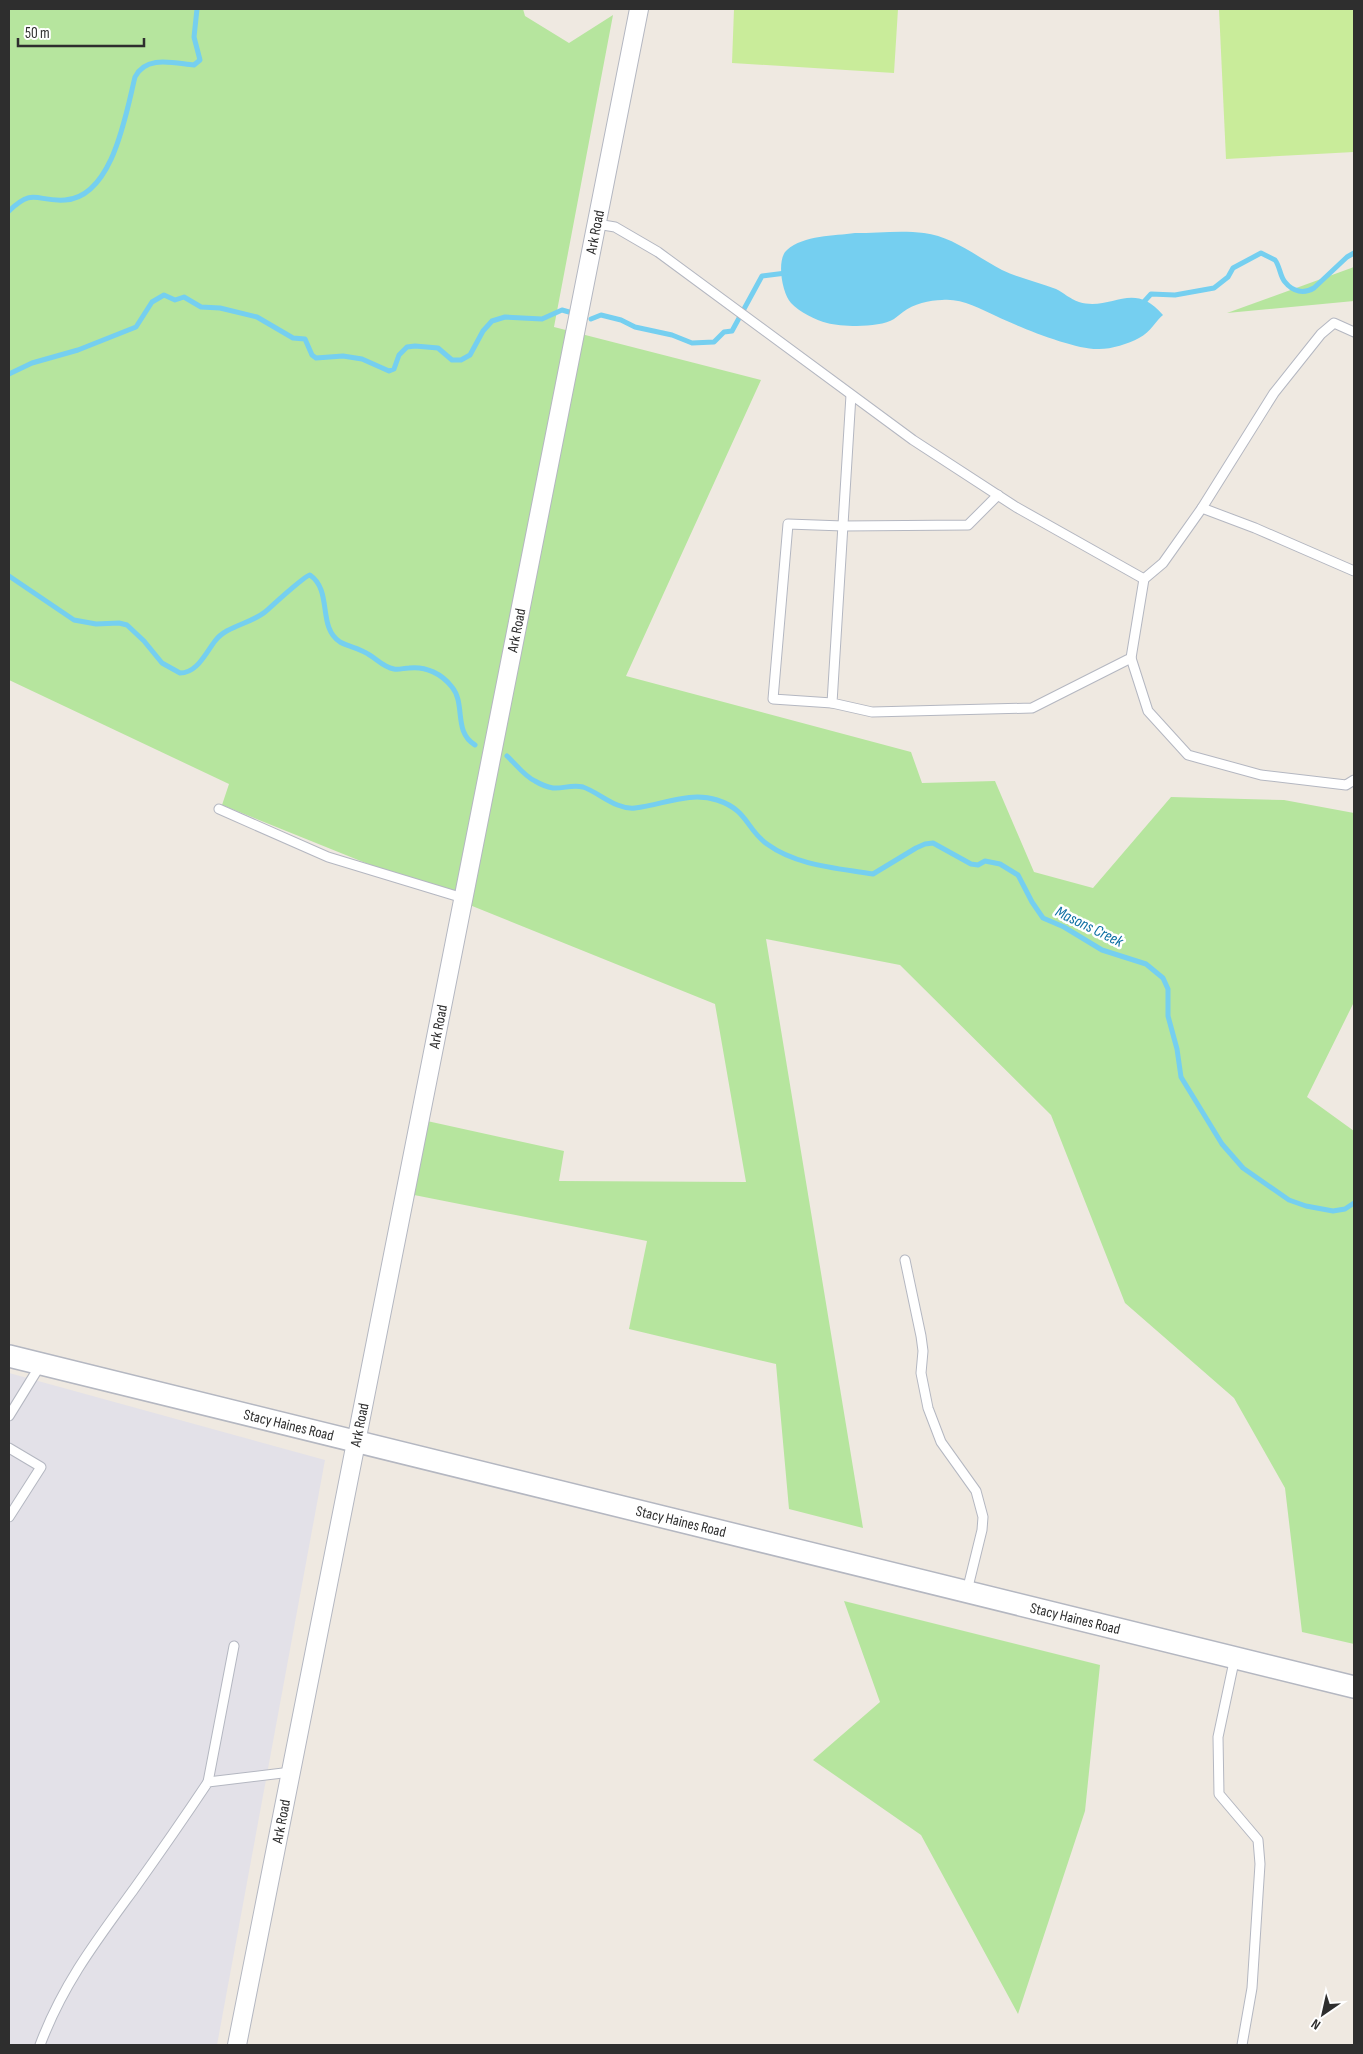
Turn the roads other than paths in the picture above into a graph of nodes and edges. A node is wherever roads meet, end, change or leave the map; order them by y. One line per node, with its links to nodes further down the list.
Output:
1 (639, 9): 2 (street, Ark Road)
2 (596, 224): 4 (lane); 14 (street, Ark Road)
3 (1354, 332): 6 (lane)
4 (851, 395): 5 (lane); 7 (lane)
5 (998, 495): 7 (lane); 9 (lane)
6 (1202, 508): 8 (lane); 9 (lane)
7 (843, 526): 11 (lane); 11 (lane)
8 (1354, 571)
9 (1144, 580): 10 (lane)
10 (1131, 658): 11 (lane); 12 (lane)
11 (832, 702)
12 (1354, 780)
13 (219, 809): 14 (lane)
14 (463, 898): 19 (street, Ark Road)
15 (905, 1260): 22 (lane)
16 (9, 1356): 17 (street, Stacy Haines Road)
17 (41, 1364): 18 (lane); 19 (street, Stacy Haines Road)
18 (9, 1416)
19 (356, 1442): 22 (street, Stacy Haines Road); 26 (street, Ark Road)
20 (9, 1448): 21 (lane)
21 (9, 1517)
22 (967, 1591): 24 (street, Stacy Haines Road)
23 (234, 1646): 27 (lane)
24 (1235, 1657): 25 (street, Stacy Haines Road); 30 (lane)
25 (1354, 1687)
26 (291, 1772): 27 (lane); 29 (street, Ark Road)
27 (208, 1782): 28 (lane)
28 (40, 2045)
29 (237, 2045)
30 (1242, 2045)

